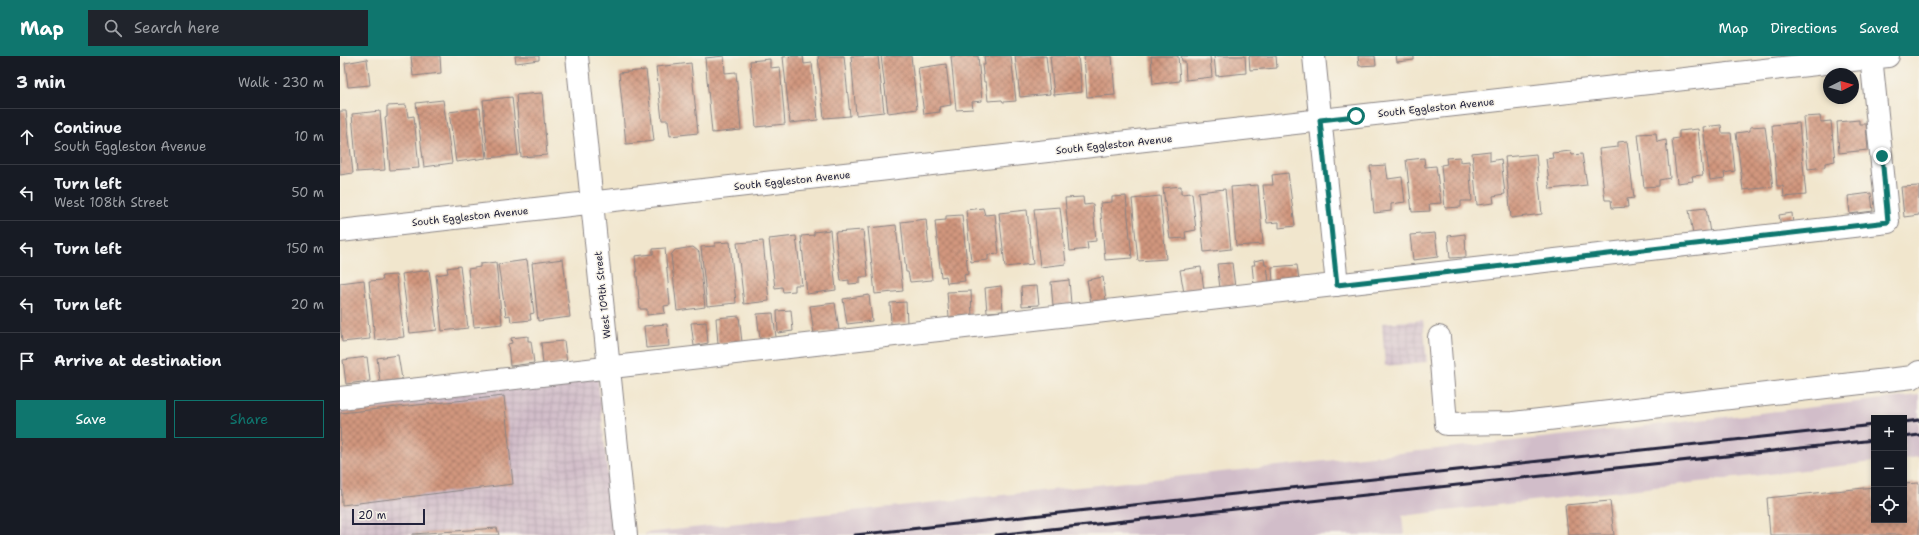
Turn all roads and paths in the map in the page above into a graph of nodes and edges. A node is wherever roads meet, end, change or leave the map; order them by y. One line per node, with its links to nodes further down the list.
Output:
1 (577, 56): 5 (street, West 109th Street)
2 (1314, 56): 4 (street)
3 (1877, 57): 4 (street, South Eggleston Avenue); 7 (street)
4 (1320, 120): 5 (street, South Eggleston Avenue); 7 (street)
5 (592, 203): 6 (street, South Eggleston Avenue); 9 (street, West 109th Street)
6 (340, 231)
7 (1337, 285): 9 (street)
8 (1439, 337): 10 (street)
9 (609, 366): 11 (street); 12 (street, West 109th Street)
10 (1919, 372)
11 (340, 398)
12 (626, 535)

